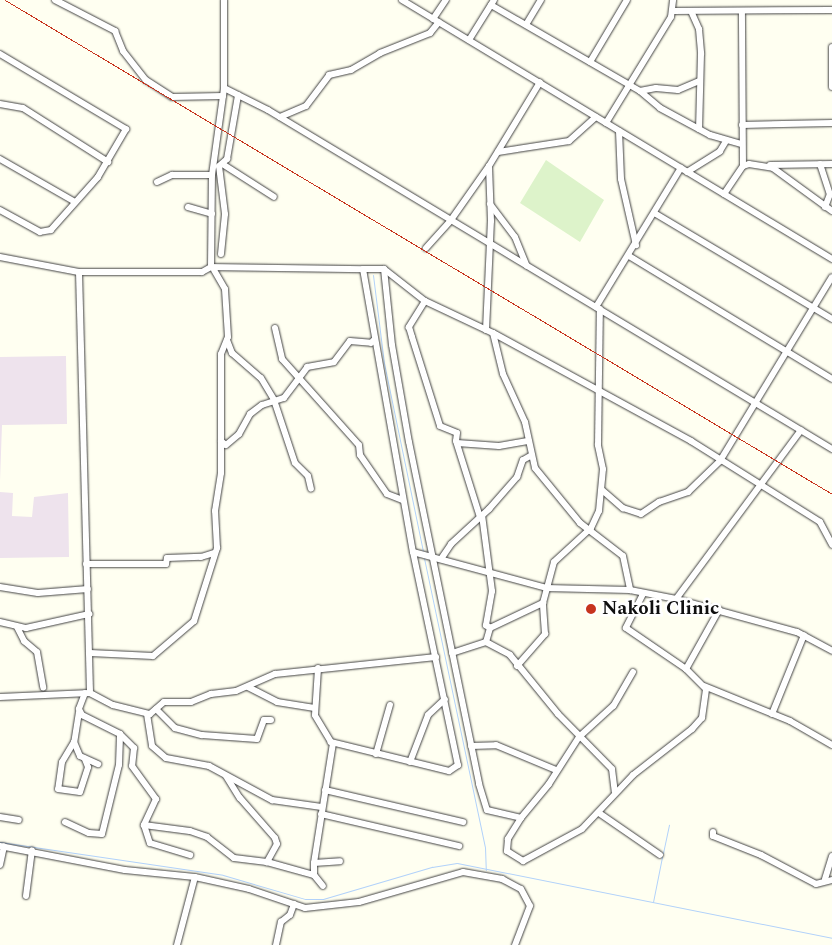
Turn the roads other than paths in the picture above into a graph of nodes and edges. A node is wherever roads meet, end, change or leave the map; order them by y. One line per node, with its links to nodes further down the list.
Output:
1 (55, 0): 24 (street)
2 (224, 0): 24 (street)
3 (402, 0): 13 (street)
4 (446, 0): 13 (street)
5 (540, 0): 14 (street)
6 (627, 0): 18 (street)
7 (673, 0): 10 (street)
8 (492, 2): 14 (street); 15 (street)
9 (832, 10): 12 (street)
10 (673, 11): 11 (street); 21 (street)
11 (691, 12): 12 (street); 19 (street)
12 (742, 12): 31 (street)
13 (436, 20): 15 (street); 27 (street)
14 (527, 23): 18 (street)
15 (469, 40): 20 (street)
16 (832, 47): 22 (street)
17 (0, 54): 38 (street)
18 (590, 62): 21 (street)
19 (699, 81): 23 (street); 32 (street)
20 (540, 82): 28 (street); 36 (street)
21 (628, 86): 23 (street); 29 (street)
22 (832, 87)
23 (640, 91): 32 (street)
24 (224, 92): 25 (street); 46 (street)
25 (238, 95): 27 (street); 41 (street)
26 (0, 104): 38 (street)
27 (280, 117): 59 (street)
28 (596, 117): 29 (street); 36 (street)
29 (606, 123): 33 (street)
30 (832, 123): 31 (street)
31 (742, 125): 35 (street)
32 (699, 129): 34 (street)
33 (618, 131): 45 (street); 61 (street)
34 (726, 142): 35 (street); 45 (street)
35 (741, 144): 43 (street)
36 (498, 152): 42 (street)
37 (0, 159): 51 (street)
38 (108, 162): 51 (street)
39 (820, 164): 40 (street); 44 (street); 48 (street)
40 (832, 164)
41 (224, 165): 50 (street); 63 (street)
42 (489, 166): 52 (street); 59 (street)
43 (743, 166): 44 (street); 49 (street)
44 (766, 166): 54 (street)
45 (684, 170): 49 (street); 58 (street)
46 (212, 175): 47 (street); 57 (street)
47 (157, 182)
48 (831, 193): 54 (street)
49 (724, 194): 66 (street)
50 (274, 197)
51 (75, 202): 55 (street)
52 (490, 204): 60 (street); 67 (street)
53 (188, 207): 57 (street)
54 (826, 207): 56 (street)
55 (0, 210)
56 (832, 211)
57 (212, 214): 68 (street)
58 (656, 214): 61 (street); 74 (street)
59 (452, 220): 60 (street); 62 (street)
60 (490, 243): 67 (street); 78 (street)
61 (636, 245): 64 (street)
62 (426, 248)
63 (221, 254)
64 (629, 256): 75 (street); 82 (street)
65 (0, 257): 71 (street)
66 (832, 259)
67 (527, 266): 75 (street)
68 (212, 268): 69 (street); 71 (street); 80 (street)
69 (363, 269): 70 (street); 81 (street)
70 (384, 269): 73 (street); 104 (street)
71 (79, 272): 106 (street)
72 (832, 277): 74 (street)
73 (425, 301): 78 (street); 91 (street)
74 (814, 307): 76 (street); 82 (street)
75 (598, 308): 85 (street); 87 (street)
76 (832, 319)
77 (275, 328): 83 (street)
78 (486, 330): 79 (street)
79 (493, 333): 85 (street); 90 (street)
80 (227, 340): 86 (street); 89 (street)
81 (374, 340): 83 (street); 98 (street)
82 (788, 350): 84 (street); 87 (street)
83 (300, 379): 86 (street); 98 (street)
84 (832, 379)
85 (600, 392): 94 (street); 97 (street)
86 (274, 400): 89 (street); 96 (street)
87 (753, 401): 88 (street); 94 (street)
88 (801, 430): 92 (street); 95 (street)
89 (221, 441): 103 (street)
90 (528, 441): 91 (street); 93 (street)
91 (457, 443): 99 (street)
92 (832, 449)
93 (532, 454): 99 (street); 100 (street)
94 (720, 461): 95 (street); 97 (street)
95 (762, 487): 101 (street); 113 (street)
96 (311, 489)
97 (602, 490): 100 (street)
98 (403, 500): 102 (street)
99 (481, 516): 105 (street); 107 (street)
100 (590, 528): 109 (street); 111 (street)
101 (832, 545)
102 (413, 552): 104 (street); 125 (street)
103 (214, 553): 106 (street); 123 (street)
104 (431, 557): 105 (street); 124 (street)
105 (441, 559): 107 (street)
106 (86, 564): 110 (street)
107 (488, 574): 109 (street); 119 (street)
108 (0, 586): 110 (street)
109 (546, 588): 111 (street); 114 (street)
110 (88, 590): 116 (street)
111 (630, 590): 112 (street)
112 (643, 594): 113 (street); 128 (street)
113 (676, 599): 115 (street)
114 (543, 603): 119 (street); 126 (street)
115 (718, 610): 120 (street); 128 (street)
116 (89, 614): 118 (street); 123 (street)
117 (0, 622): 118 (street)
118 (17, 627): 131 (street)
119 (490, 628): 121 (street)
120 (804, 635): 122 (street); 141 (street)
121 (486, 642): 124 (street); 126 (street)
122 (832, 651)
123 (90, 653): 133 (street)
124 (452, 653): 148 (street)
125 (436, 657): 127 (street); 135 (street)
126 (516, 666): 144 (street)
127 (318, 668): 132 (street); 138 (street)
128 (686, 669): 130 (street)
129 (632, 672): 144 (street)
130 (704, 686): 141 (street); 156 (street)
131 (43, 687)
132 (248, 687): 137 (street); 138 (street)
133 (87, 693): 134 (street); 139 (street); 140 (street)
134 (0, 697)
135 (445, 699): 151 (street); 151 (street)
136 (390, 705): 149 (street)
137 (156, 708): 140 (street); 142 (street)
138 (315, 708): 146 (street)
139 (79, 712): 143 (street); 145 (street)
140 (147, 714): 154 (street)
141 (772, 714): 147 (street)
142 (271, 720)
143 (120, 734): 162 (street); 164 (street)
144 (579, 737): 153 (street); 156 (street)
145 (74, 742): 150 (street); 150 (street)
146 (333, 743): 149 (street); 155 (street)
147 (832, 745)
148 (471, 746): 153 (street); 160 (street)
149 (376, 754): 151 (street)
150 (85, 759): 152 (street)
151 (410, 762)
152 (98, 764)
153 (556, 770): 160 (street)
154 (226, 776): 157 (street); 173 (street)
155 (325, 790): 157 (street); 163 (street)
156 (616, 792): 158 (street)
157 (322, 811): 167 (street); 174 (street)
158 (599, 812): 160 (street); 170 (street)
159 (0, 818): 161 (street)
160 (521, 818)
161 (19, 820)
162 (65, 822)
163 (463, 822)
164 (144, 824): 169 (street); 173 (street)
165 (713, 832): 178 (street)
166 (2, 846): 168 (street); 175 (street)
167 (459, 846)
168 (32, 850): 177 (street); 180 (street)
169 (190, 855)
170 (660, 855)
171 (832, 856): 178 (street)
172 (340, 860): 174 (street)
173 (267, 862): 176 (street)
174 (314, 863): 176 (street)
175 (0, 866)
176 (314, 875): 179 (street)
177 (195, 877): 181 (street); 182 (street)
178 (829, 880)
179 (324, 886)
180 (26, 896)
181 (294, 904): 183 (street); 184 (street)
182 (177, 945)
183 (276, 945)
184 (515, 945)

